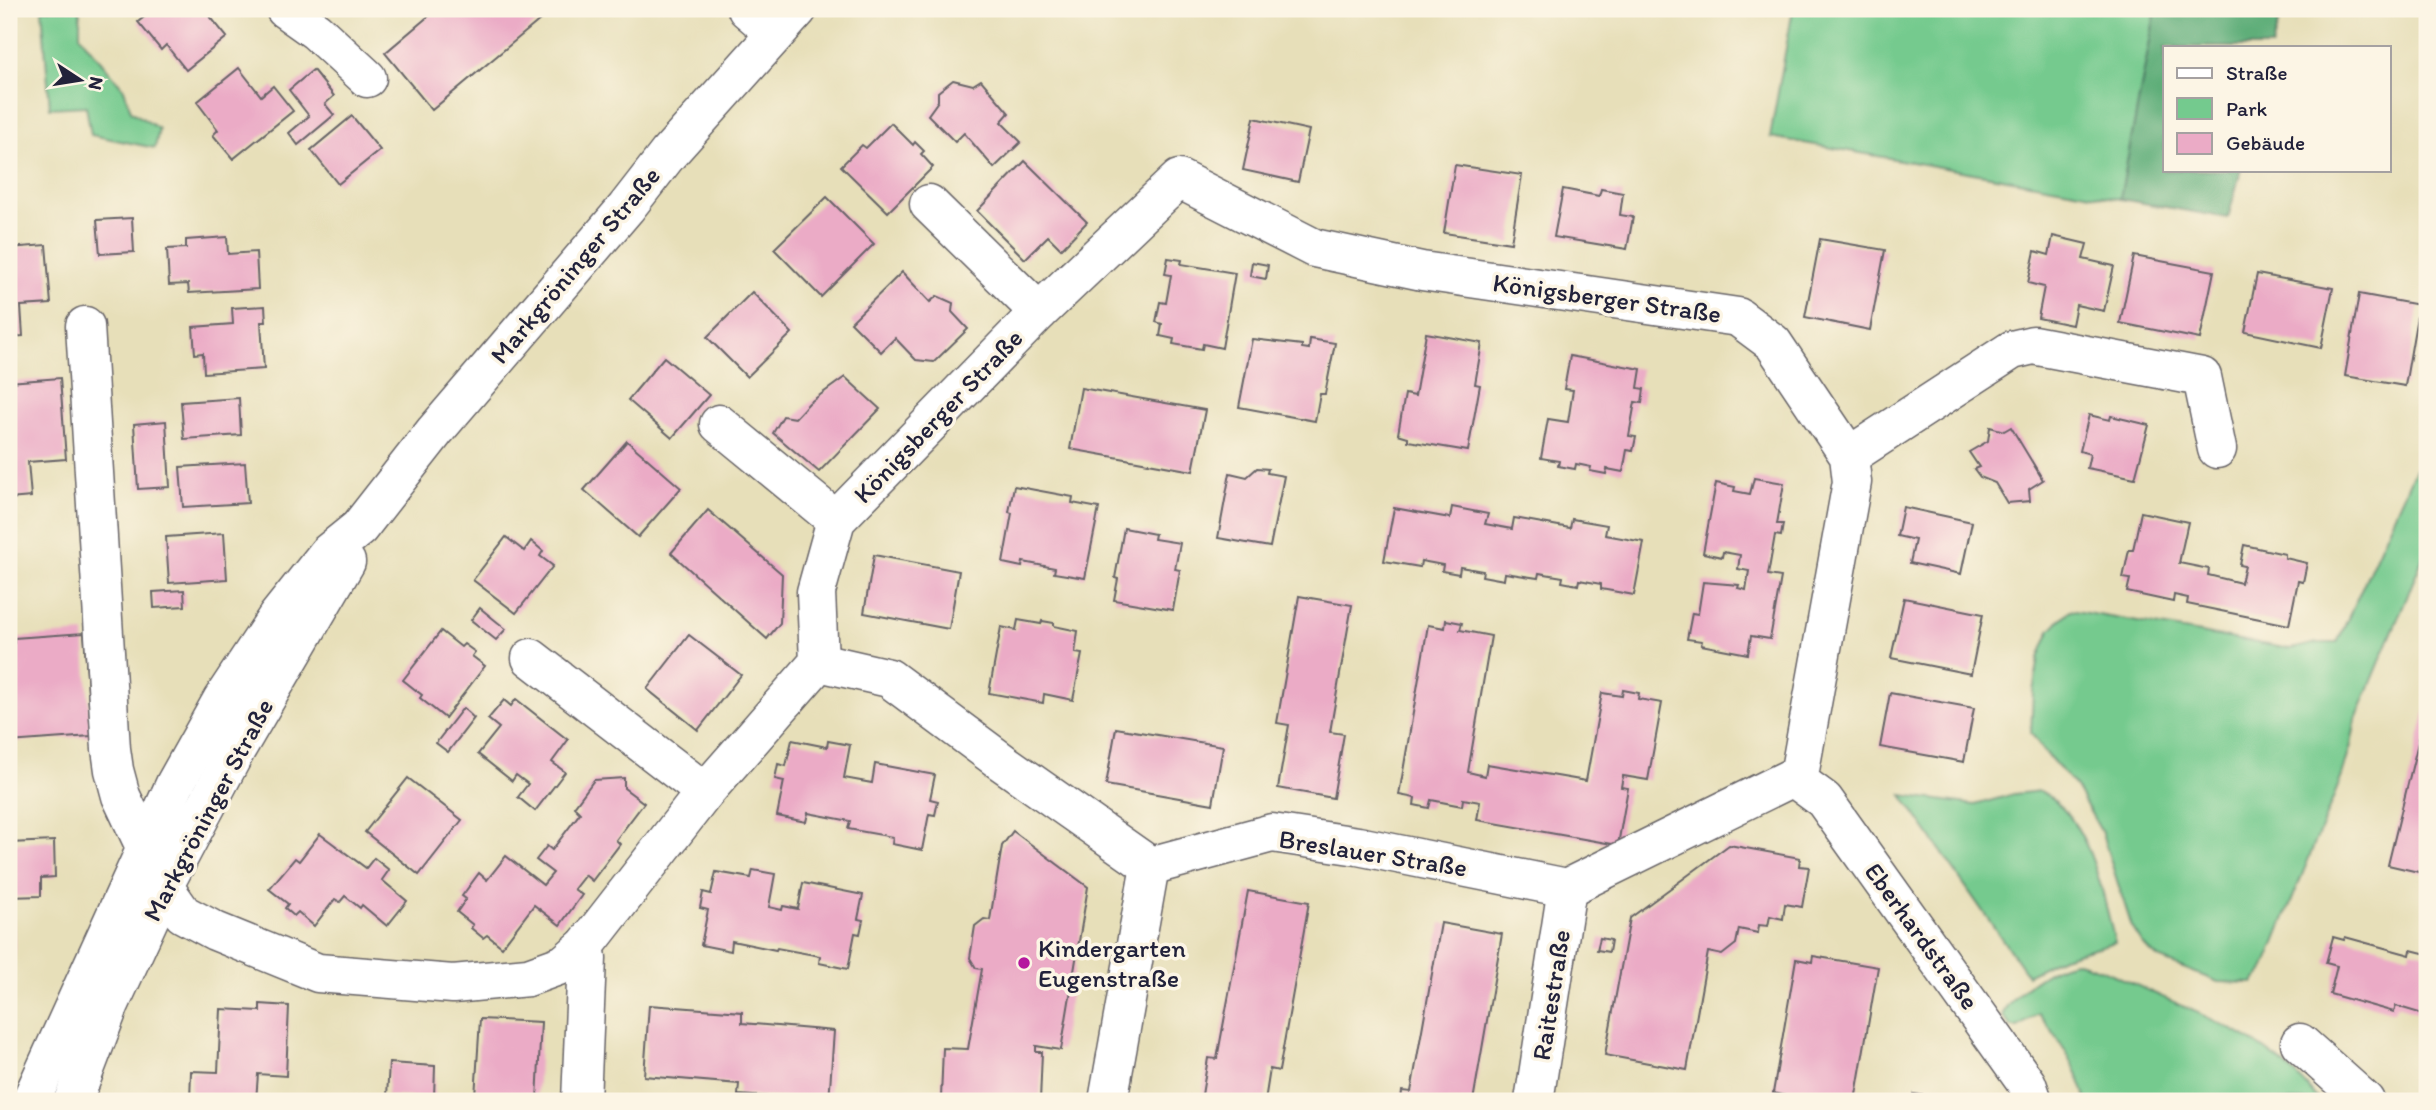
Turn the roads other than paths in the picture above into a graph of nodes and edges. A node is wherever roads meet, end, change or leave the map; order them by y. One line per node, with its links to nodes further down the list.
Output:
1 (285, 9): 3 (street)
2 (773, 17): 11 (street, Markgröninger Straße)
3 (367, 78)
4 (929, 204): 5 (street, Königsberger Straße)
5 (1039, 312): 9 (street, Königsberger Straße); 10 (street, Königsberger Straße)
6 (85, 326): 16 (street, Markgröninger Straße)
7 (719, 424): 10 (street, Königsberger Straße)
8 (2217, 449): 9 (street)
9 (1849, 456): 14 (street)
10 (836, 520): 13 (street, Königsberger Straße)
11 (359, 528): 16 (street, Markgröninger Straße); 18 (street, Markgröninger Straße)
12 (531, 658): 15 (street)
13 (819, 662): 15 (street); 17 (street)
14 (1798, 781): 19 (street); 27 (street, Eberhardstraße)
15 (705, 792): 20 (street)
16 (146, 848): 18 (street); 22 (street, Markgröninger Straße)
17 (1150, 866): 19 (street, Breslauer Straße); 25 (street)
18 (164, 887): 20 (street); 23 (street, Markgröninger Straße)
19 (1567, 888): 26 (street, Raitestraße)
20 (585, 946): 24 (street)
21 (2300, 1043): 28 (street)
22 (31, 1101)
23 (73, 1101)
24 (581, 1101)
25 (1108, 1101)
26 (1534, 1101)
27 (2033, 1101)
28 (2365, 1101)

